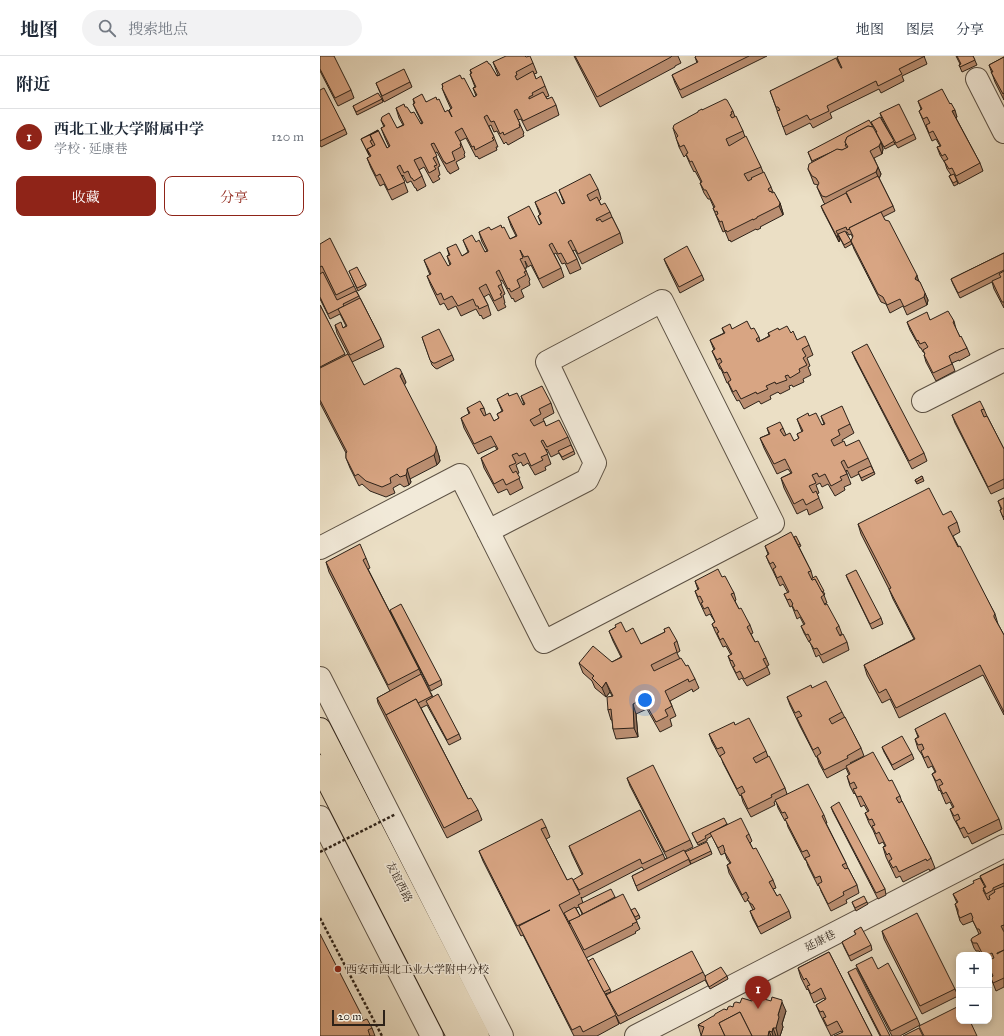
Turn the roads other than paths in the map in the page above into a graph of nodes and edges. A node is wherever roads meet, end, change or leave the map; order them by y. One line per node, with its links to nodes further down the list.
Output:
1 (977, 79): 2 (street)
2 (1004, 132)
3 (1004, 360): 4 (street)
4 (924, 401)
5 (488, 530): 5 (street); 6 (street)
6 (320, 548)
7 (320, 678): 15 (street)
8 (320, 728): 14 (main road, 友谊西路)
9 (320, 766): 13 (main road, 友谊西路)
10 (320, 817): 12 (street)
11 (1004, 846): 16 (street, 延康巷)
12 (432, 1036)
13 (458, 1036)
14 (478, 1036)
15 (502, 1036)
16 (636, 1036)

